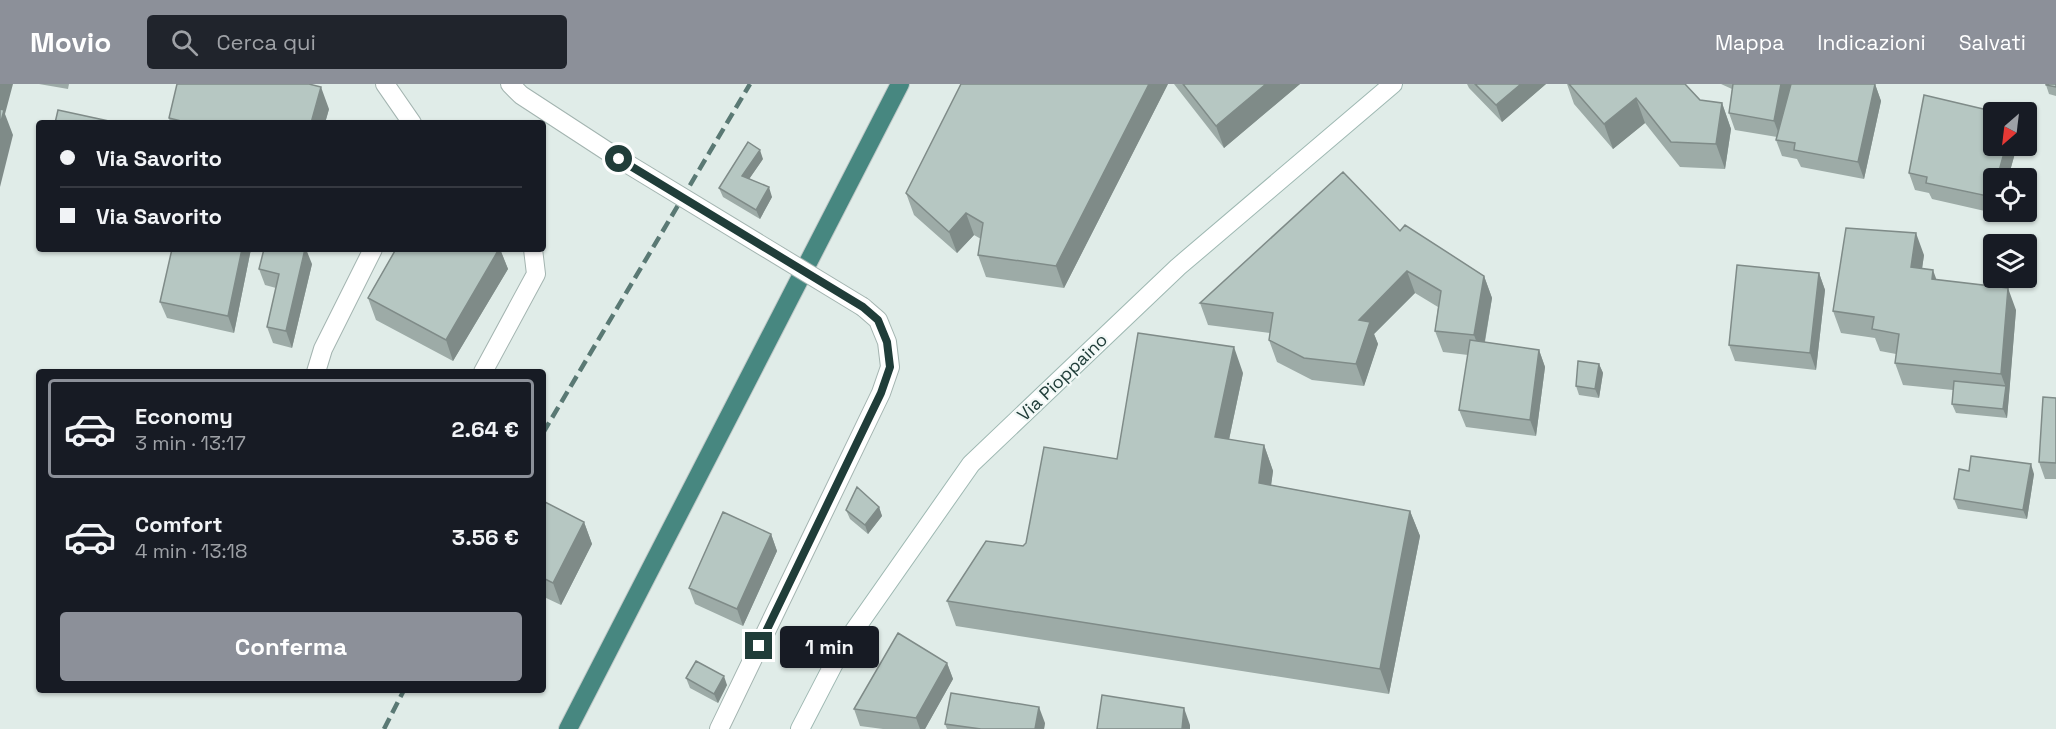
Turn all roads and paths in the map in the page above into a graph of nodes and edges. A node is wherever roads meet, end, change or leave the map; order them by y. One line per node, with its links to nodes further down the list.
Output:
1 (385, 84): 5 (street)
2 (510, 84): 13 (street, bridge)
3 (900, 84): 10 (highway)
4 (1393, 84): 14 (street, Via Pioppaino)
5 (410, 120)
6 (372, 252): 8 (street)
7 (533, 252): 9 (street)
8 (317, 369)
9 (485, 369)
10 (589, 685): 11 (highway); 12 (highway)
11 (558, 729)
12 (568, 729)
13 (719, 729)
14 (800, 729)

